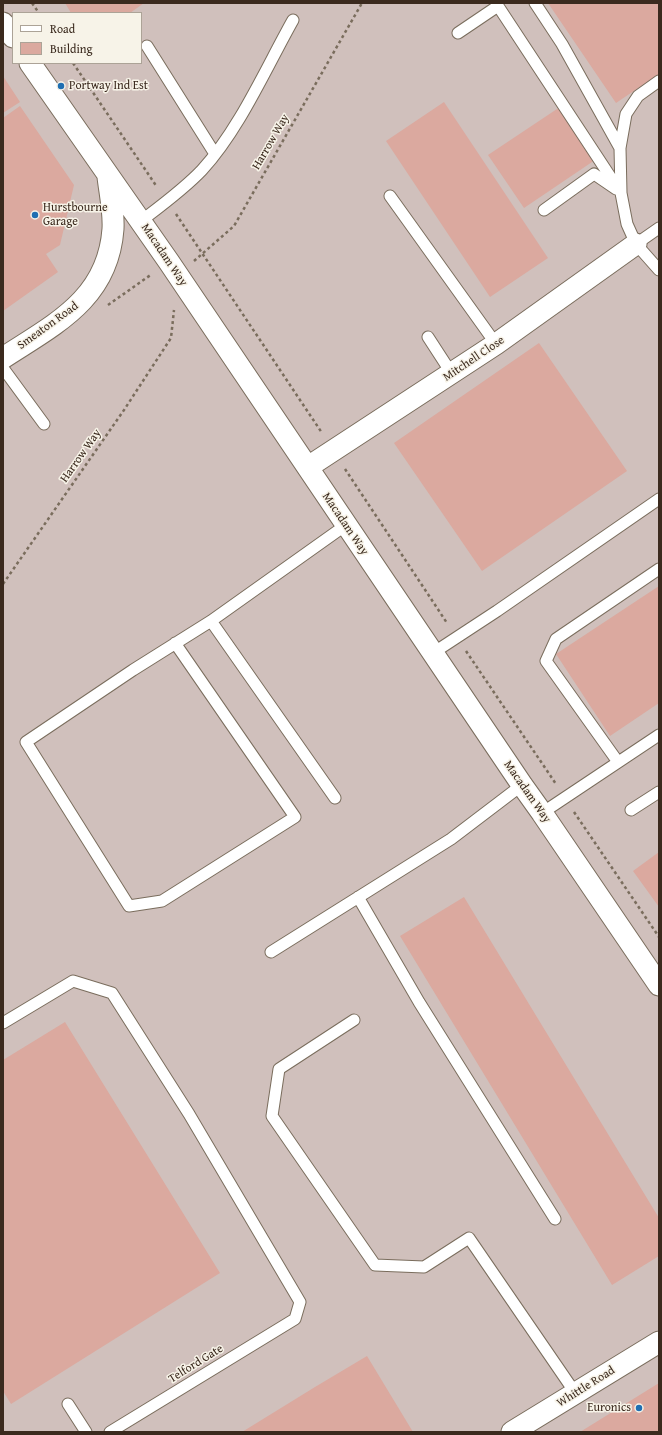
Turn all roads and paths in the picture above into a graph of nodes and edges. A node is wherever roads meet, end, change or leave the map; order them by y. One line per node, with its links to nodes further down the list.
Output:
1 (32, 3): 4 (path)
2 (362, 3): 23 (path, Harrow Way)
3 (535, 3): 13 (lane)
4 (38, 12)
5 (293, 20): 14 (lane)
6 (3, 23): 8 (street)
7 (458, 33): 16 (lane)
8 (12, 36)
9 (147, 46): 14 (lane)
10 (31, 64): 15 (street, Macadam Way)
11 (74, 64): 18 (path)
12 (659, 81): 13 (lane)
13 (620, 148): 16 (lane)
14 (215, 154): 18 (lane)
15 (108, 177): 20 (street, Macadam Way); 29 (street, Smeaton Road)
16 (622, 193): 19 (lane); 22 (lane)
17 (390, 196): 28 (lane)
18 (167, 202): 20 (lane); 23 (path)
19 (544, 210)
20 (141, 221): 25 (street, Macadam Way)
21 (659, 228): 22 (lane)
22 (636, 244): 24 (lane); 28 (street, Mitchell Close)
23 (202, 254): 25 (path, Harrow Way); 33 (path)
24 (659, 270)
25 (178, 275): 34 (street, Macadam Way)
26 (428, 337): 31 (lane)
27 (171, 338): 38 (path, Harrow Way)
28 (496, 344): 31 (street, Mitchell Close)
29 (3, 358)
30 (3, 368): 32 (lane)
31 (452, 374): 33 (street, Mitchell Close)
32 (44, 424)
33 (333, 450): 34 (street, Mitchell Close); 40 (path)
34 (308, 467): 36 (street, Macadam Way)
35 (659, 499): 40 (lane)
36 (346, 525): 39 (lane); 42 (street, Macadam Way)
37 (659, 569): 44 (lane)
38 (3, 584)
39 (211, 621): 41 (lane); 47 (lane)
40 (457, 637): 42 (lane); 48 (path)
41 (175, 643): 41 (lane)
42 (433, 653): 45 (street, Macadam Way)
43 (659, 735): 44 (lane)
44 (618, 762): 48 (lane)
45 (522, 785): 50 (street, Macadam Way); 51 (lane)
46 (659, 792): 49 (lane)
47 (335, 798)
48 (565, 798): 50 (lane); 52 (path)
49 (631, 810)
50 (542, 813): 54 (street, Macadam Way)
51 (358, 897): 53 (lane); 57 (lane)
52 (659, 937)
53 (271, 952)
54 (659, 985)
55 (354, 1020): 59 (lane)
56 (3, 1023): 62 (lane, Telford Gate)
57 (555, 1219)
58 (659, 1342): 59 (street, Whittle Road)
59 (576, 1394): 63 (street, Whittle Road)
60 (68, 1404): 61 (lane)
61 (86, 1432)
62 (110, 1432)
63 (512, 1432)

